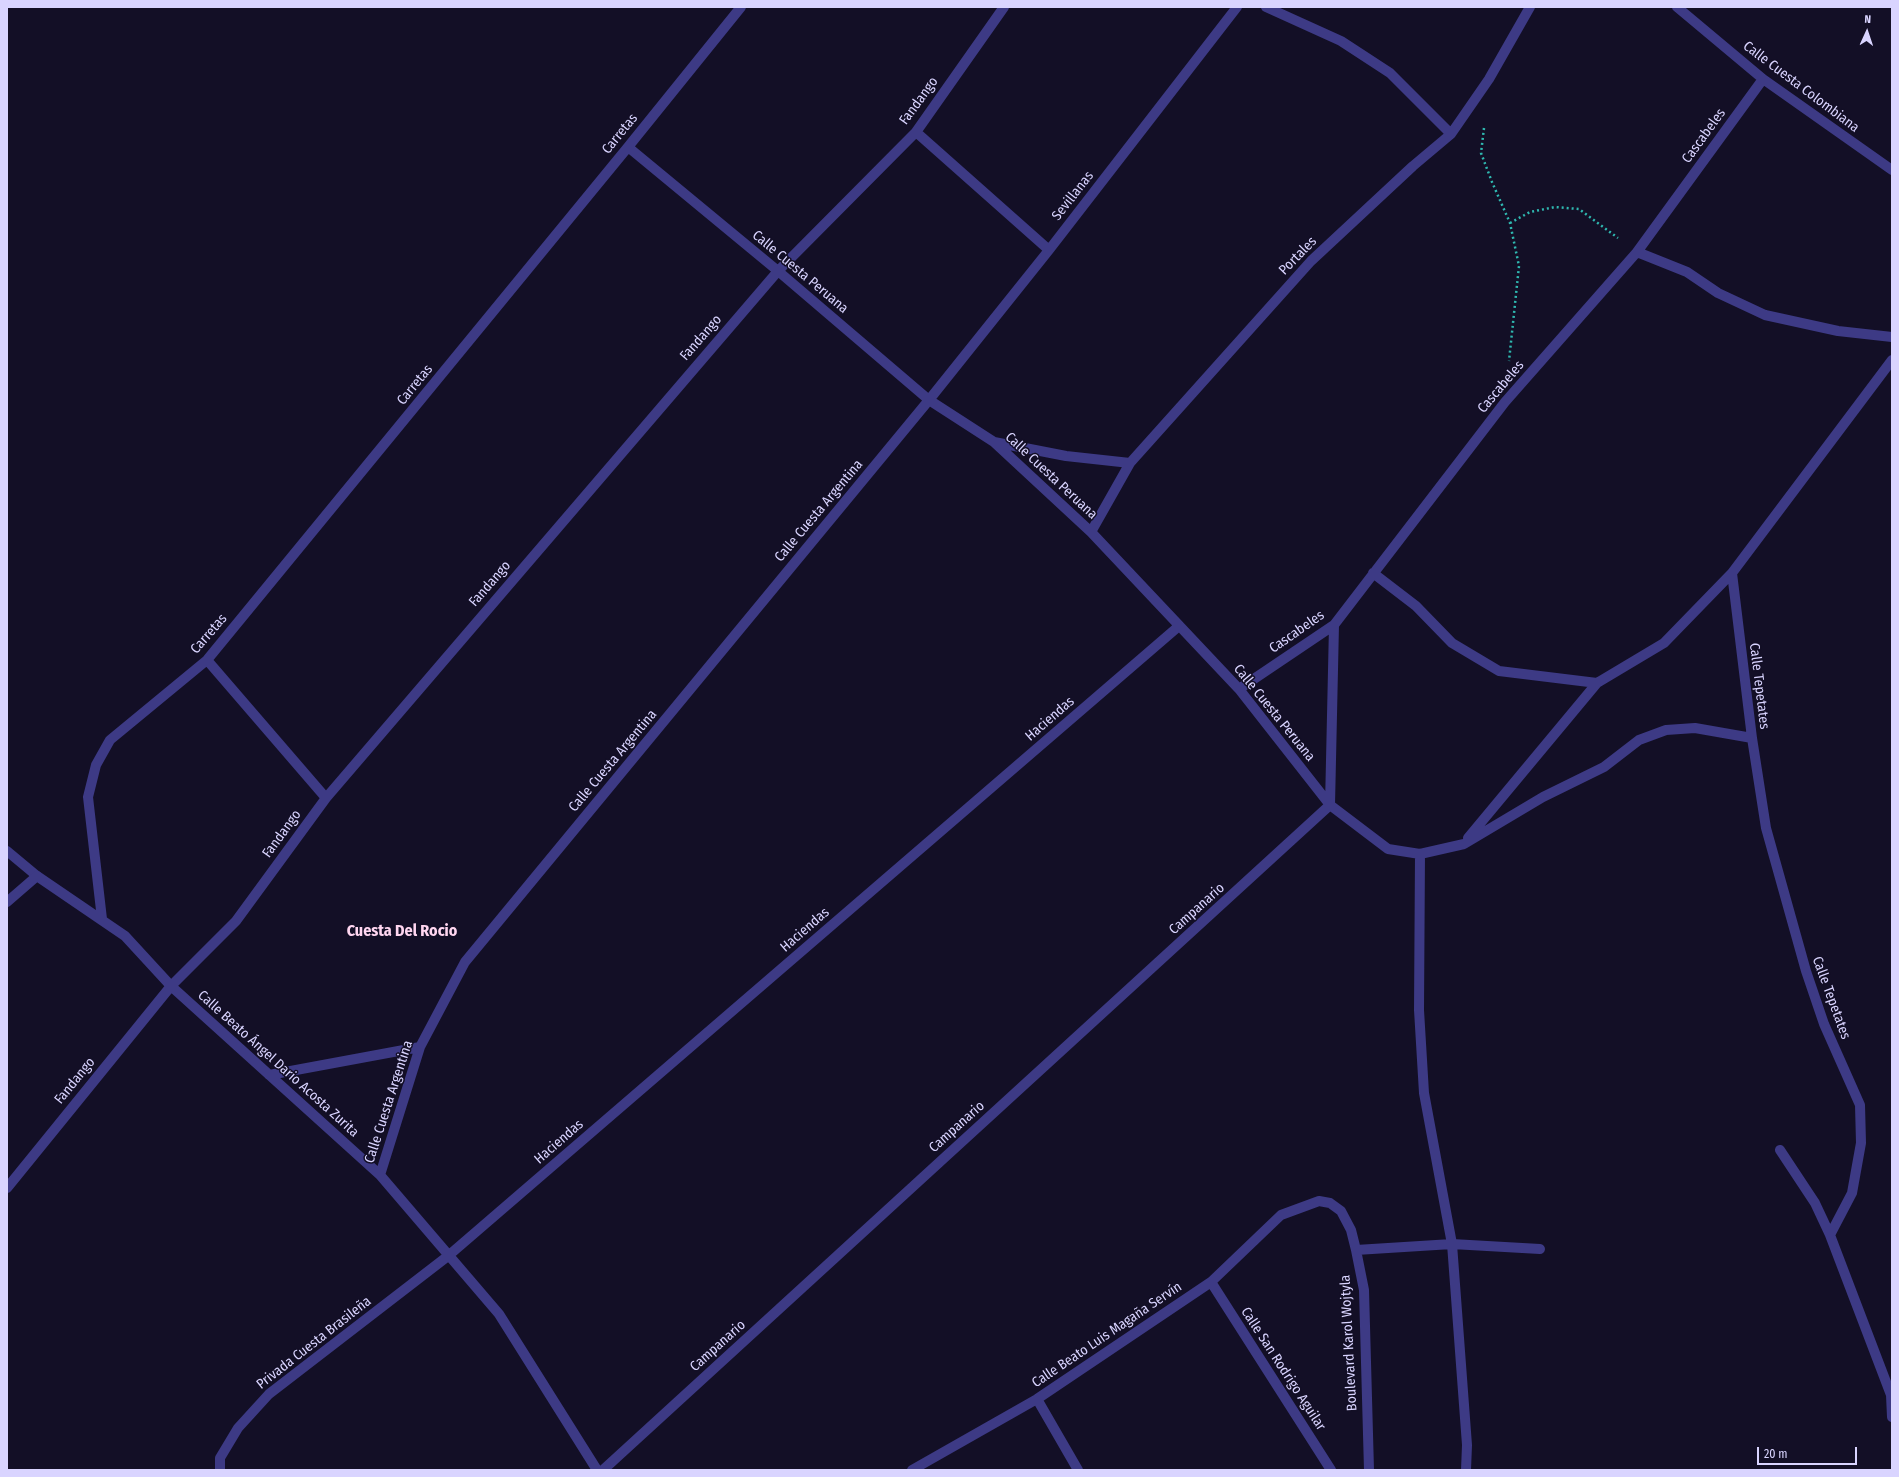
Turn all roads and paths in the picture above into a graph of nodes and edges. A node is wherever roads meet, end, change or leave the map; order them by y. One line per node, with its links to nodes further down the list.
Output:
1 (740, 7): 11 (street, Carretas)
2 (1004, 7): 9 (street, Fandango)
3 (1238, 7): 14 (street, Sevillanas)
4 (1266, 7): 10 (street)
5 (1530, 7): 10 (street, Portales)
6 (1678, 7): 7 (street, Calle Cuesta Colombiana)
7 (1763, 79): 12 (street, Calle Cuesta Colombiana); 15 (street, Cascabeles)
8 (1485, 121): 13 (path)
9 (916, 132): 14 (street); 16 (street, Fandango)
10 (1451, 134): 22 (street, Portales)
11 (628, 147): 16 (street, Calle Cuesta Peruana); 28 (street, Carretas)
12 (1892, 170)
13 (1510, 223): 15 (path); 19 (path)
14 (1049, 250): 20 (street, Sevillanas)
15 (1637, 252): 17 (street); 24 (street, Cascabeles)
16 (778, 271): 20 (street, Calle Cuesta Peruana); 32 (street, Fandango)
17 (1892, 337)
18 (1892, 360): 25 (street)
19 (1509, 364)
20 (929, 400): 21 (street, Calle Cuesta Peruana); 41 (street, Calle Cuesta Argentina)
21 (994, 442): 22 (street); 23 (street, Calle Cuesta Peruana)
22 (1130, 463): 23 (street, Portales)
23 (1091, 532): 27 (street, Calle Cuesta Peruana)
24 (1373, 573): 26 (street, Cascabeles); 29 (street)
25 (1732, 573): 29 (street); 31 (street, Calle Tepetates)
26 (1334, 625): 30 (street, Cascabeles); 33 (street)
27 (1179, 626): 30 (street, Calle Cuesta Peruana); 51 (street, Haciendas)
28 (207, 660): 32 (street); 39 (street, Carretas)
29 (1597, 683): 34 (street)
30 (1239, 689): 33 (street, Calle Cuesta Peruana)
31 (1752, 738): 34 (street); 47 (street, Calle Tepetates)
32 (326, 798): 40 (street, Fandango)
33 (1330, 805): 36 (street, Calle Cuesta Peruana); 58 (street, Campanario)
34 (1464, 844): 36 (street)
35 (7, 851): 37 (street, Calle Beato Ángel Dario Acosta Zurita)
36 (1420, 854): 48 (street)
37 (37, 876): 38 (street); 39 (street, Calle Beato Ángel Dario Acosta Zurita)
38 (7, 902)
39 (102, 919): 40 (street, Calle Beato Ángel Dario Acosta Zurita)
40 (171, 986): 42 (street, Calle Beato Ángel Dario Acosta Zurita); 45 (street, Fandango)
41 (420, 1046): 42 (street); 44 (street, Calle Cuesta Argentina)
42 (269, 1075): 44 (street, Calle Beato Ángel Dario Acosta Zurita)
43 (1780, 1150): 47 (street)
44 (380, 1175): 51 (street, Calle Beato Ángel Dario Acosta Zurita)
45 (7, 1188)
46 (1304, 1206): 50 (street, Boulevard Karol Wojtyla); 52 (street, Calle Beato Luis Magaña Servín)
47 (1830, 1234): 53 (street)
48 (1452, 1244): 49 (street); 50 (street); 63 (street)
49 (1540, 1249)
50 (1356, 1250): 62 (street, Boulevard Karol Wojtyla)
51 (448, 1256): 56 (street, Privada Cuesta Brasileña); 57 (street, Calle Beato Ángel Dario Acosta Zurita)
52 (1211, 1282): 54 (street, Calle Beato Luis Magaña Servín); 61 (street, Calle San Rodrigo Aguilar)
53 (1891, 1395): 55 (street)
54 (1037, 1399): 59 (street, Calle Beato Luis Magaña Servín); 60 (street)
55 (1892, 1417)
56 (220, 1470)
57 (596, 1470)
58 (603, 1470)
59 (912, 1470)
60 (1078, 1470)
61 (1331, 1470)
62 (1369, 1470)
63 (1466, 1470)

